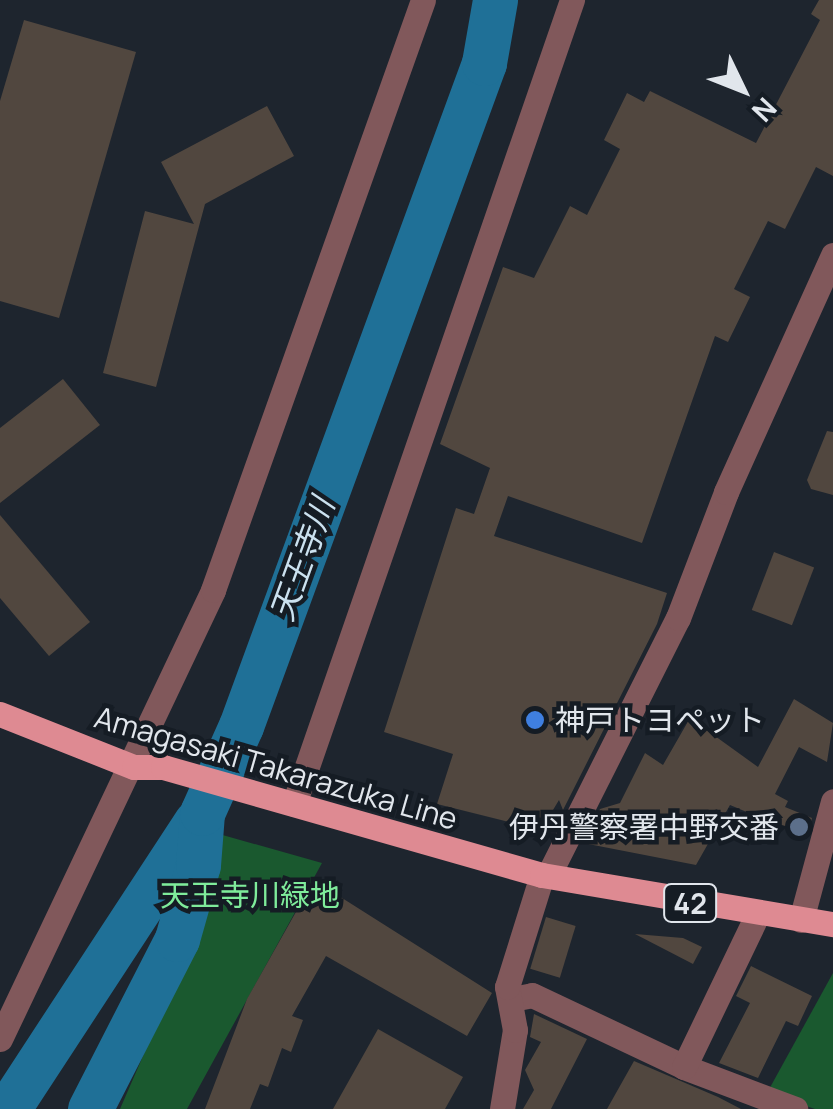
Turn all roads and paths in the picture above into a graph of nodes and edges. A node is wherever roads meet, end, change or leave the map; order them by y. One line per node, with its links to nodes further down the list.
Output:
1 (423, 0): 5 (street)
2 (572, 0): 7 (street)
3 (833, 255): 8 (street)
4 (0, 714): 5 (main road, Amagasaki Takarazuka Line / 42)
5 (134, 767): 7 (main road, Amagasaki Takarazuka Line / 42); 13 (street)
6 (833, 801): 10 (street)
7 (286, 802): 8 (main road, Amagasaki Takarazuka Line / 42)
8 (545, 875): 9 (main road, Amagasaki Takarazuka Line / 42); 12 (street)
9 (758, 914): 10 (main road, Amagasaki Takarazuka Line / 42); 14 (street)
10 (800, 920): 11 (main road, Amagasaki Takarazuka Line / 42)
11 (833, 924)
12 (512, 999): 14 (street); 15 (street)
13 (0, 1039)
14 (684, 1067): 16 (street)
15 (502, 1109)
16 (796, 1109)

